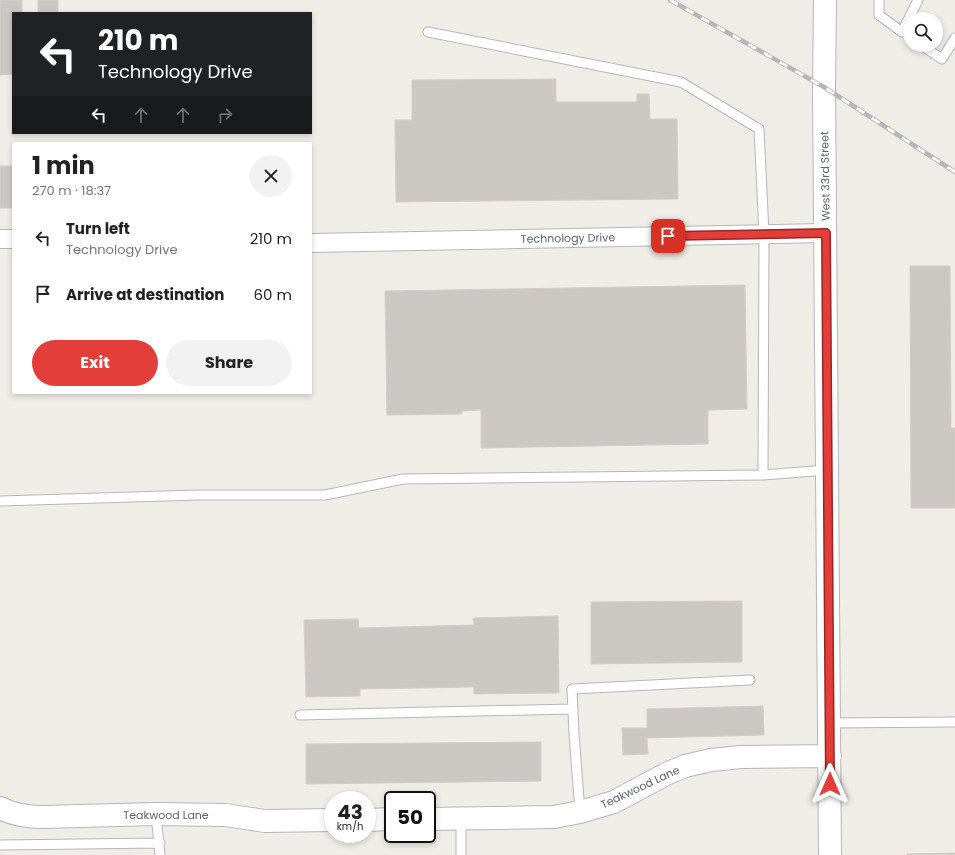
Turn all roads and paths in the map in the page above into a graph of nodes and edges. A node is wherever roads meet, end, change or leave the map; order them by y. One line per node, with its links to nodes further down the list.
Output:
1 (825, 0): 8 (main road, West 33rd Street)
2 (879, 0): 5 (lane)
3 (918, 0): 5 (lane)
4 (428, 32): 9 (lane)
5 (902, 32)
6 (955, 38): 7 (lane)
7 (933, 52)
8 (826, 233): 9 (street, Technology Drive); 13 (main road, West 33rd Street)
9 (764, 234): 12 (street, Technology Drive); 14 (lane)
10 (0, 239): 11 (street)
11 (12, 240)
12 (312, 243)
13 (827, 470): 14 (lane); 20 (main road, West 33rd Street)
14 (763, 475): 15 (lane)
15 (0, 501)
16 (750, 680): 17 (lane)
17 (572, 709): 18 (lane); 23 (lane)
18 (300, 715)
19 (955, 722): 20 (lane)
20 (829, 723): 21 (main road, West 33rd Street)
21 (830, 756): 23 (main road, Teakwood Lane); 32 (main road, West 33rd Street)
22 (0, 808): 24 (main road, Teakwood Lane)
23 (580, 812): 25 (main road, Teakwood Lane)
24 (156, 814): 27 (main road, Teakwood Lane); 28 (lane)
25 (461, 818): 26 (main road, Teakwood Lane); 31 (lane)
26 (436, 819)
27 (324, 820)
28 (160, 843): 29 (lane); 30 (lane)
29 (0, 845)
30 (160, 855)
31 (461, 855)
32 (830, 855)

